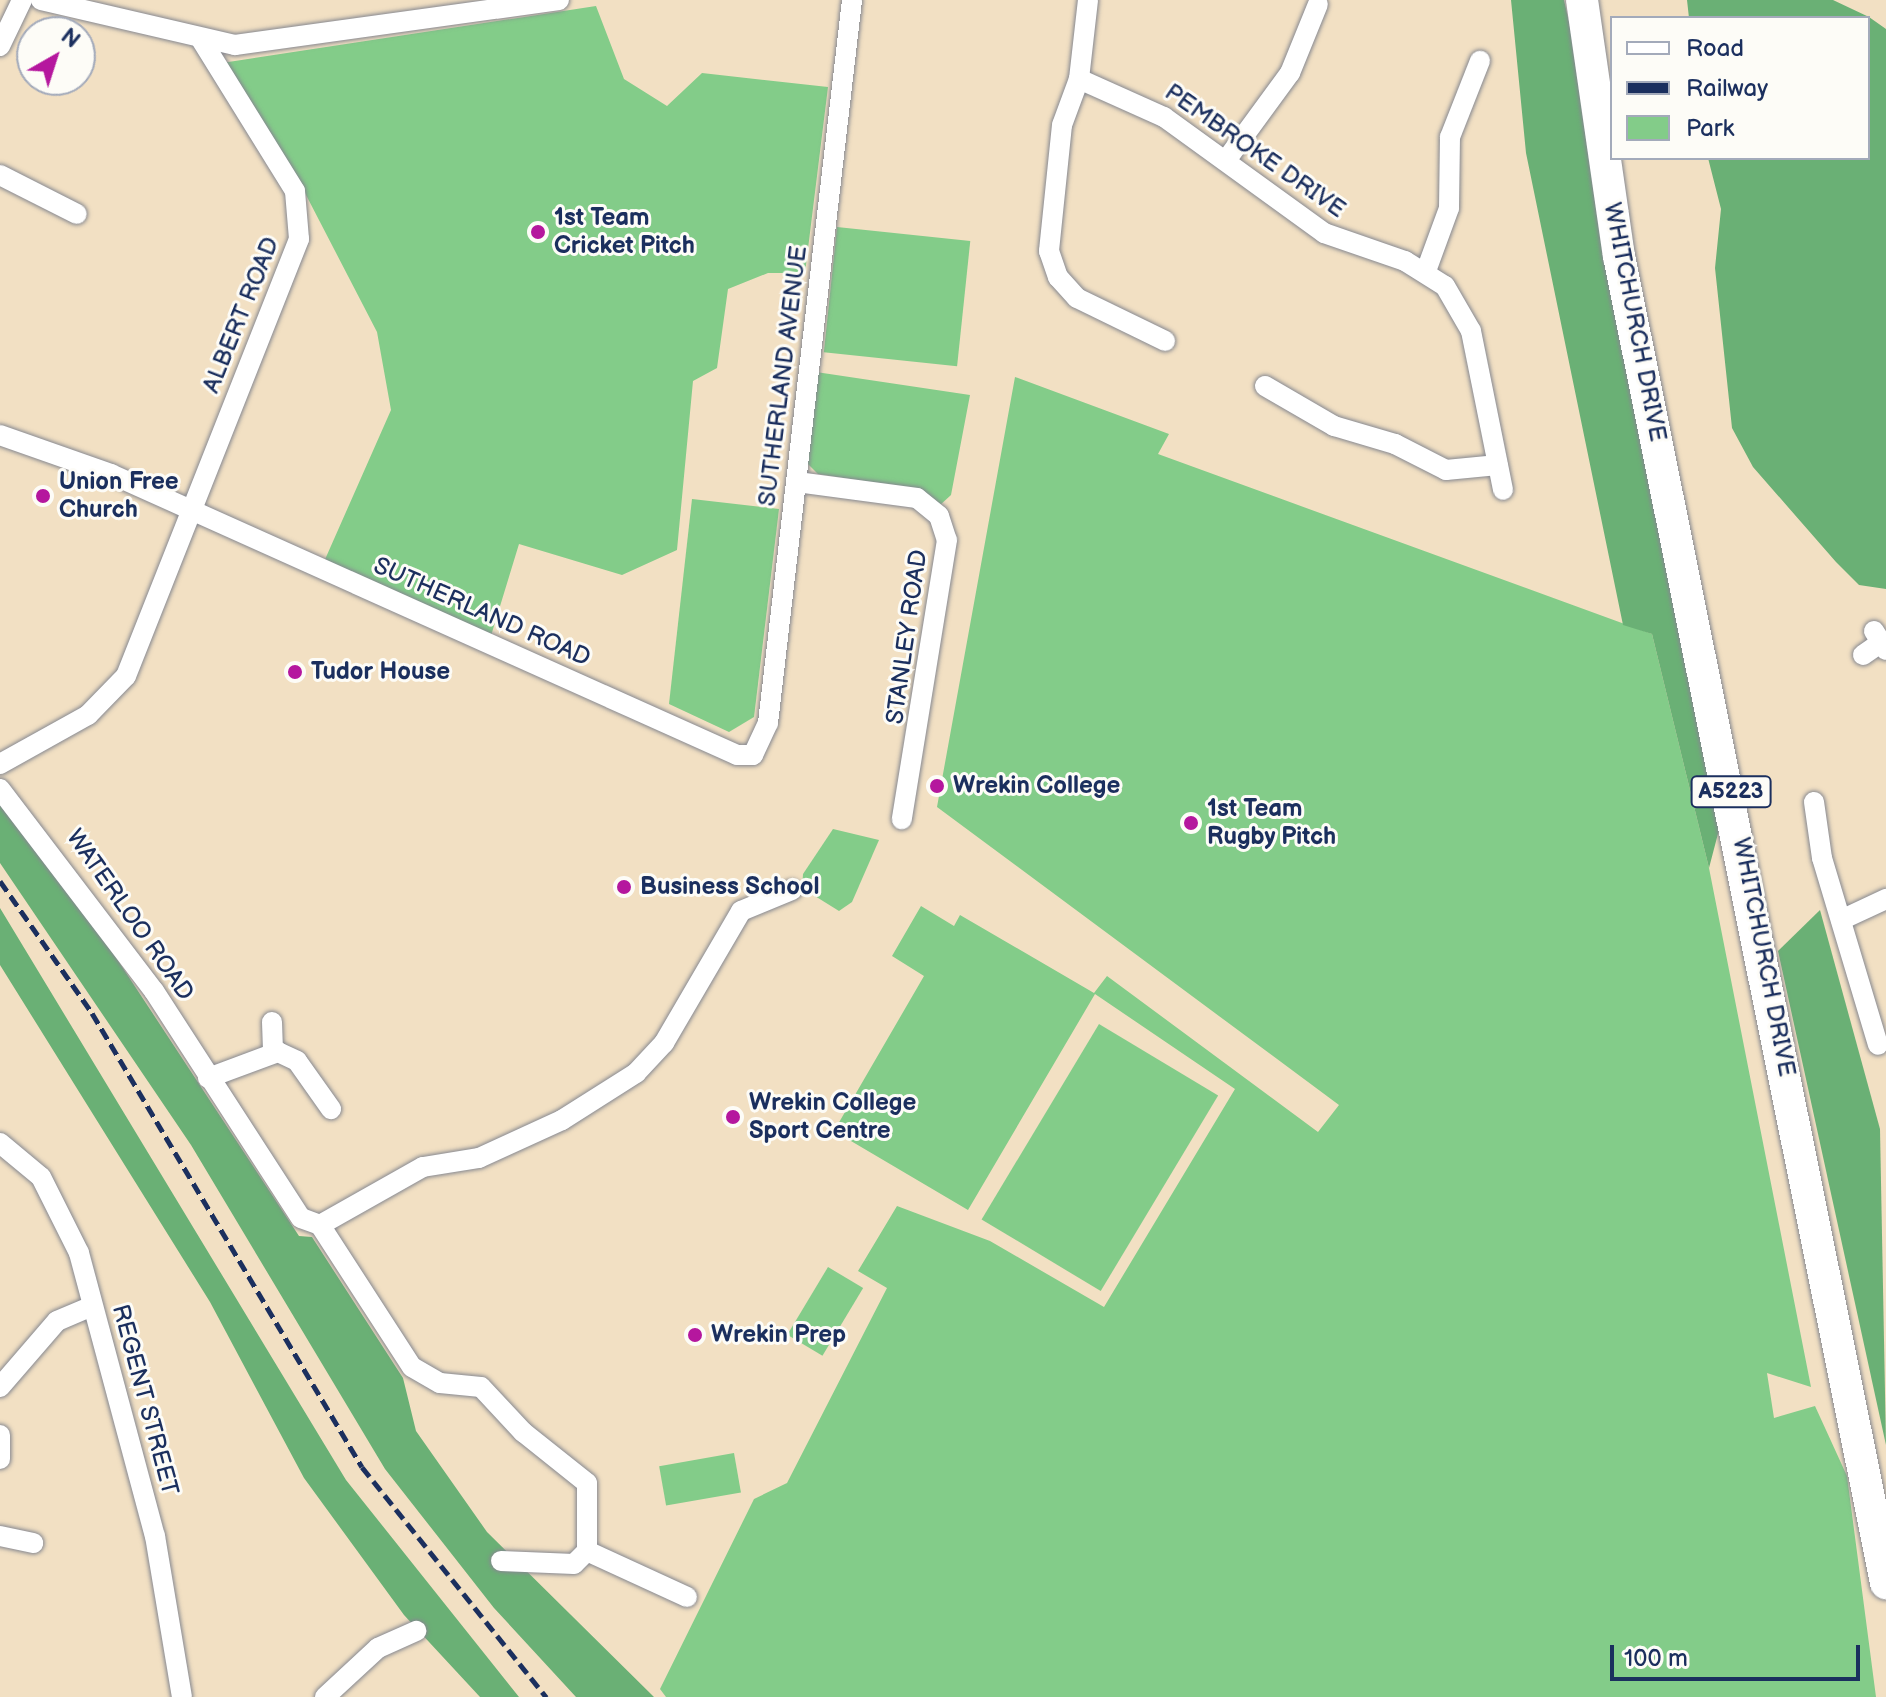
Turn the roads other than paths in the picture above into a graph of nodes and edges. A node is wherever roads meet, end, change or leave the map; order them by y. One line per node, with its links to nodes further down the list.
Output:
1 (22, 0): 9 (street)
2 (41, 0): 8 (street)
3 (559, 0): 8 (street)
4 (852, 0): 20 (street, SUTHERLAND AVENUE)
5 (1088, 0): 11 (street)
6 (1582, 0): 46 (main road, WHITCHURCH DRIVE / A5223)
7 (1318, 4): 12 (street)
8 (200, 38): 22 (street, ALBERT ROAD)
9 (0, 46)
10 (1480, 61): 15 (street)
11 (1079, 79): 12 (street, PEMBROKE DRIVE); 16 (street)
12 (1227, 159): 15 (street, PEMBROKE DRIVE)
13 (0, 175): 14 (street)
14 (77, 214)
15 (1426, 271): 19 (street, PEMBROKE DRIVE)
16 (1165, 341)
17 (1265, 386): 19 (street)
18 (0, 435): 22 (street, SUTHERLAND ROAD)
19 (1498, 465): 21 (street, PEMBROKE DRIVE)
20 (797, 482): 23 (street, SUTHERLAND AVENUE); 27 (street, STANLEY ROAD)
21 (1503, 490)
22 (191, 509): 23 (street, SUTHERLAND ROAD); 24 (street, ALBERT ROAD)
23 (753, 755)
24 (0, 764)
25 (0, 789): 34 (street, WATERLOO ROAD)
26 (1814, 802): 30 (street)
27 (902, 819)
28 (792, 890): 37 (street)
29 (1886, 899): 30 (street)
30 (1841, 920): 32 (street)
31 (272, 1022): 33 (street)
32 (1878, 1045)
33 (273, 1052): 34 (street); 35 (street)
34 (208, 1078): 37 (street, WATERLOO ROAD)
35 (331, 1109)
36 (0, 1143): 38 (street, REGENT STREET)
37 (320, 1225): 44 (street, WATERLOO ROAD)
38 (92, 1306): 39 (street); 49 (street, REGENT STREET)
39 (0, 1387)
40 (0, 1435): 41 (street)
41 (0, 1459)
42 (0, 1536): 43 (street)
43 (33, 1543)
44 (587, 1551): 45 (street); 47 (street)
45 (501, 1561)
46 (1886, 1583)
47 (687, 1597)
48 (416, 1631): 50 (street)
49 (182, 1697)
50 (325, 1697)

